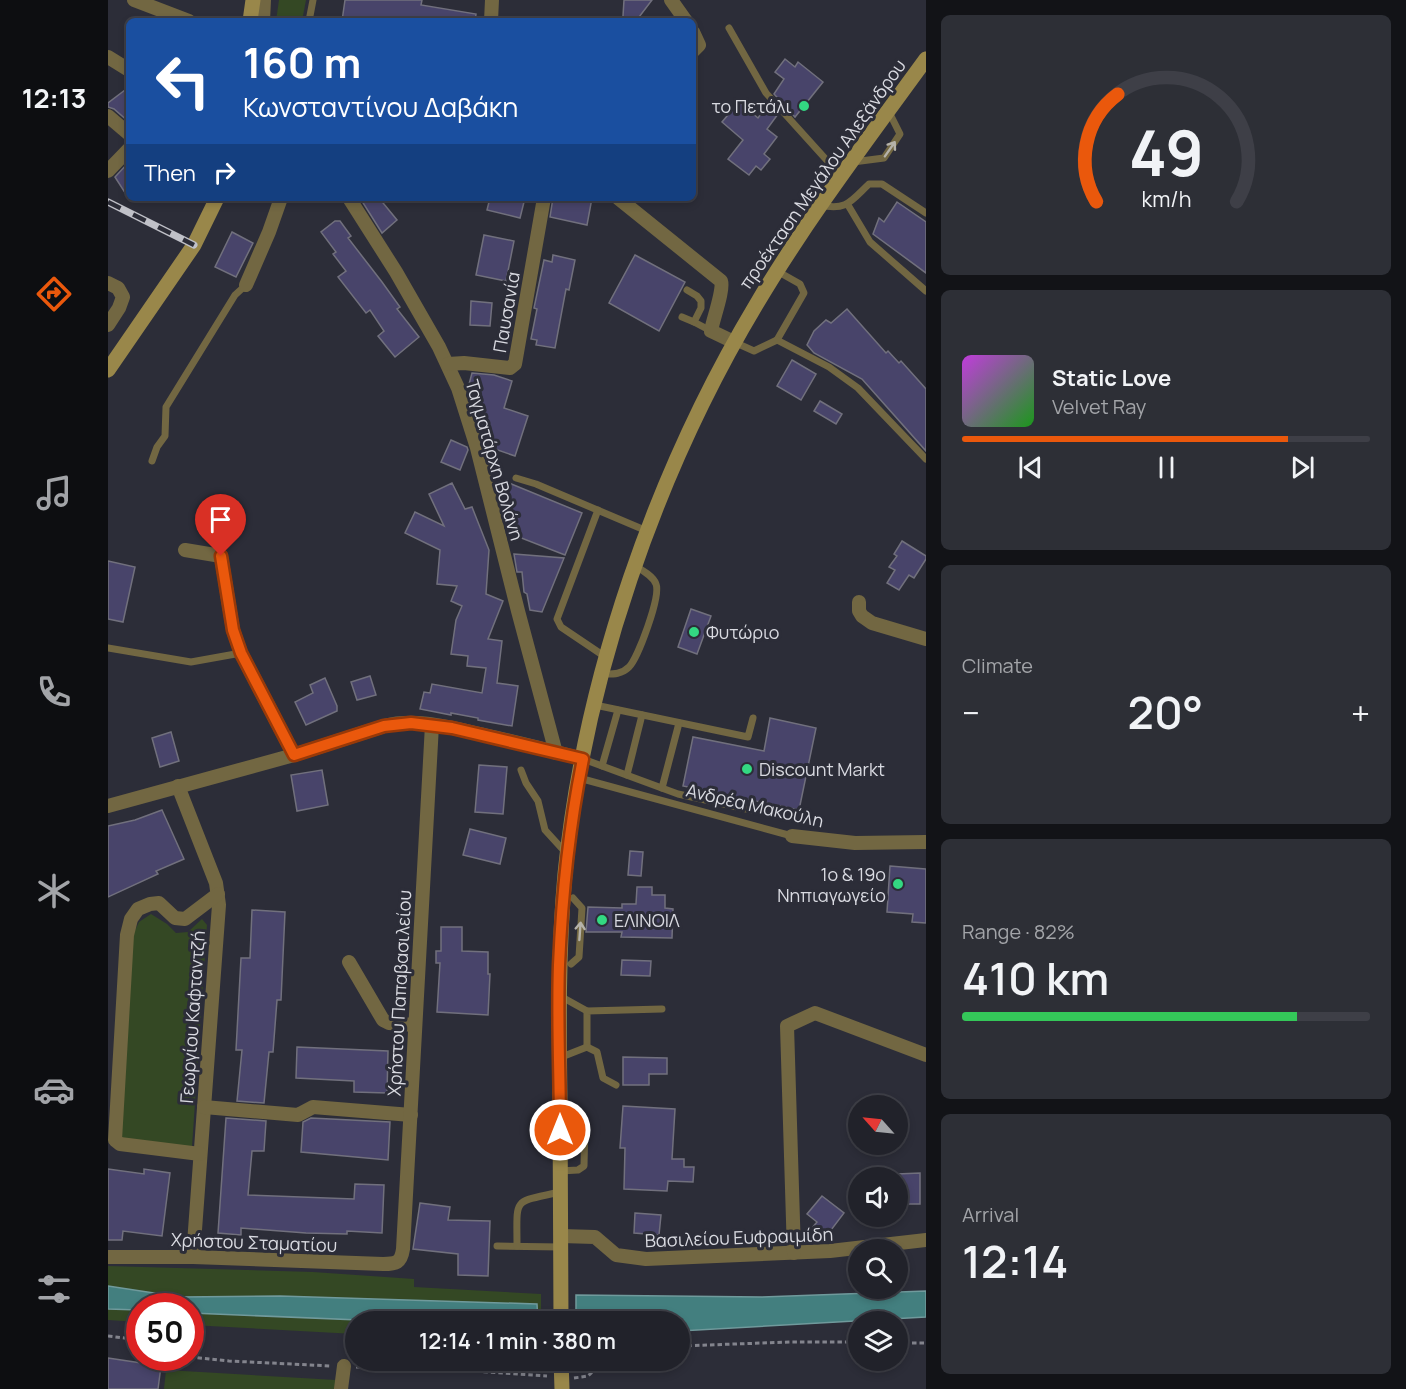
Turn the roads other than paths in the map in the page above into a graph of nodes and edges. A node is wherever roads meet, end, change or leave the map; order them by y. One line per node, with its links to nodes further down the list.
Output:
1 (134, 0): 7 (street)
2 (253, 0): 8 (main road)
3 (264, 0): 9 (street)
4 (313, 0): 10 (lane)
5 (492, 0): 11 (street)
6 (671, 0): 12 (street)
7 (181, 18)
8 (250, 18)
9 (263, 18)
10 (310, 18)
11 (491, 18)
12 (684, 18)
13 (729, 28): 23 (lane)
14 (108, 57): 16 (street)
15 (926, 59): 17 (main road, προέκταση Μεγάλου Αλεξάνδρου)
16 (126, 68)
17 (889, 110): 21 (main road, προέκταση Μεγάλου Αλεξάνδρου); 21 (lane, one-way to 17)
18 (108, 116): 19 (street)
19 (126, 131)
20 (126, 152): 22 (street)
21 (851, 162): 23 (main road, προέκταση Μεγάλου Αλεξάνδρου)
22 (108, 171)
23 (841, 176): 29 (main road, προέκταση Μεγάλου Αλεξάνδρου)
24 (215, 201): 44 (main road)
25 (280, 201): 34 (street)
26 (351, 201): 43 (street, Ταγματάρχη Βολάνη)
27 (543, 201): 43 (street, Παυσανία)
28 (622, 201): 40 (street)
29 (820, 205): 30 (lane); 32 (main road, προέκταση Μεγάλου Αλεξάνδρου)
30 (848, 205): 31 (lane); 36 (lane)
31 (926, 213)
32 (777, 271): 41 (lane); 42 (main road, προέκταση Μεγάλου Αλεξάνδρου)
33 (108, 283): 39 (street)
34 (246, 285): 46 (lane)
35 (687, 290): 38 (lane)
36 (926, 291)
37 (682, 317): 38 (lane)
38 (694, 322): 40 (lane)
39 (108, 325)
40 (711, 331): 42 (street)
41 (777, 340): 42 (lane); 45 (lane)
42 (734, 342): 49 (main road, προέκταση Μεγάλου Αλεξάνδρου)
43 (448, 364): 64 (street, Ταγματάρχη Βολάνη)
44 (108, 370)
45 (926, 459)
46 (152, 461)
47 (516, 478): 48 (lane)
48 (598, 510): 49 (lane); 56 (lane)
49 (647, 531): 51 (main road, προέκταση Μεγάλου Αλεξάνδρου)
50 (185, 550): 55 (street)
51 (635, 566): 56 (main road, προέκταση Μεγάλου Αλεξάνδρου); 57 (lane)
52 (859, 602): 53 (street)
53 (926, 639)
54 (108, 648): 55 (lane)
55 (241, 653): 65 (street)
56 (607, 658): 57 (main road, προέκταση Μεγάλου Αλεξάνδρου)
57 (603, 675): 58 (main road, προέκταση Μεγάλου Αλεξάνδρου)
58 (595, 705): 59 (lane); 66 (main road, προέκταση Μεγάλου Αλεξάνδρου)
59 (618, 710): 60 (lane); 67 (lane)
60 (642, 715): 62 (lane); 69 (lane)
61 (753, 718): 62 (lane)
62 (679, 723): 72 (lane)
63 (432, 725): 64 (street); 65 (street); 85 (street, Χρήστου Παπαβασιλείου)
64 (556, 753): 66 (street)
65 (294, 755): 71 (street)
66 (583, 759): 67 (lane); 70 (main road, προέκταση Μεγάλου Αλεξάνδρου)
67 (602, 766): 69 (lane)
68 (521, 770): 77 (lane)
69 (627, 775): 72 (lane)
70 (579, 778): 75 (lane, Ανδρέα Μακούλη); 77 (main road, προέκταση Μεγάλου Αλεξάνδρου)
71 (178, 786): 73 (street); 78 (street, Γεωργίου Καφταντζή)
72 (662, 788): 74 (lane)
73 (108, 806)
74 (752, 810)
75 (792, 836): 76 (street, Ανδρέα Μακούλη)
76 (926, 842)
77 (568, 855): 82 (main road, προέκταση Μεγάλου Αλεξάνδρου)
78 (218, 894): 90 (street, Γεωργίου Καφταντζή); 93 (street)
79 (573, 898): 81 (lane, one-way to 79)
80 (349, 962): 85 (street)
81 (571, 964)
82 (559, 996): 84 (lane); 88 (main road, προέκταση Μεγάλου Αλεξάνδρου)
83 (662, 1009): 84 (lane)
84 (587, 1011): 86 (lane)
85 (416, 1025): 92 (street, Χρήστου Παπαβασιλείου)
86 (587, 1047): 88 (lane); 89 (lane)
87 (926, 1055): 100 (street)
88 (559, 1058): 91 (main road, προέκταση Μεγάλου Αλεξάνδρου)
89 (616, 1085)
90 (204, 1107): 92 (street); 93 (street, Γεωργίου Καφταντζή)
91 (560, 1109): 94 (main road, προέκταση Μεγάλου Αλεξάνδρου); 94 (lane)
92 (411, 1115): 103 (street, Χρήστου Παπαβασιλείου)
93 (200, 1154): 102 (street, Γεωργίου Καφταντζή)
94 (560, 1171): 95 (main road, προέκταση Μεγάλου Αλεξάνδρου)
95 (561, 1192): 97 (main road, προέκταση Μεγάλου Αλεξάνδρου); 99 (lane)
96 (926, 1240): 100 (street, Βασιλείου Ευφραιμίδη)
97 (561, 1241): 99 (lane); 100 (street, Βασιλείου Ευφραιμίδη); 104 (main road, προέκταση Μεγάλου Αλεξάνδρου)
98 (498, 1246): 99 (lane)
99 (517, 1246)
100 (794, 1253)
101 (108, 1257): 102 (street, Χρήστου Σταματίου)
102 (193, 1257): 103 (street, Χρήστου Σταματίου)
103 (399, 1262)
104 (561, 1311)
105 (344, 1366): 106 (street)
106 (341, 1389)

